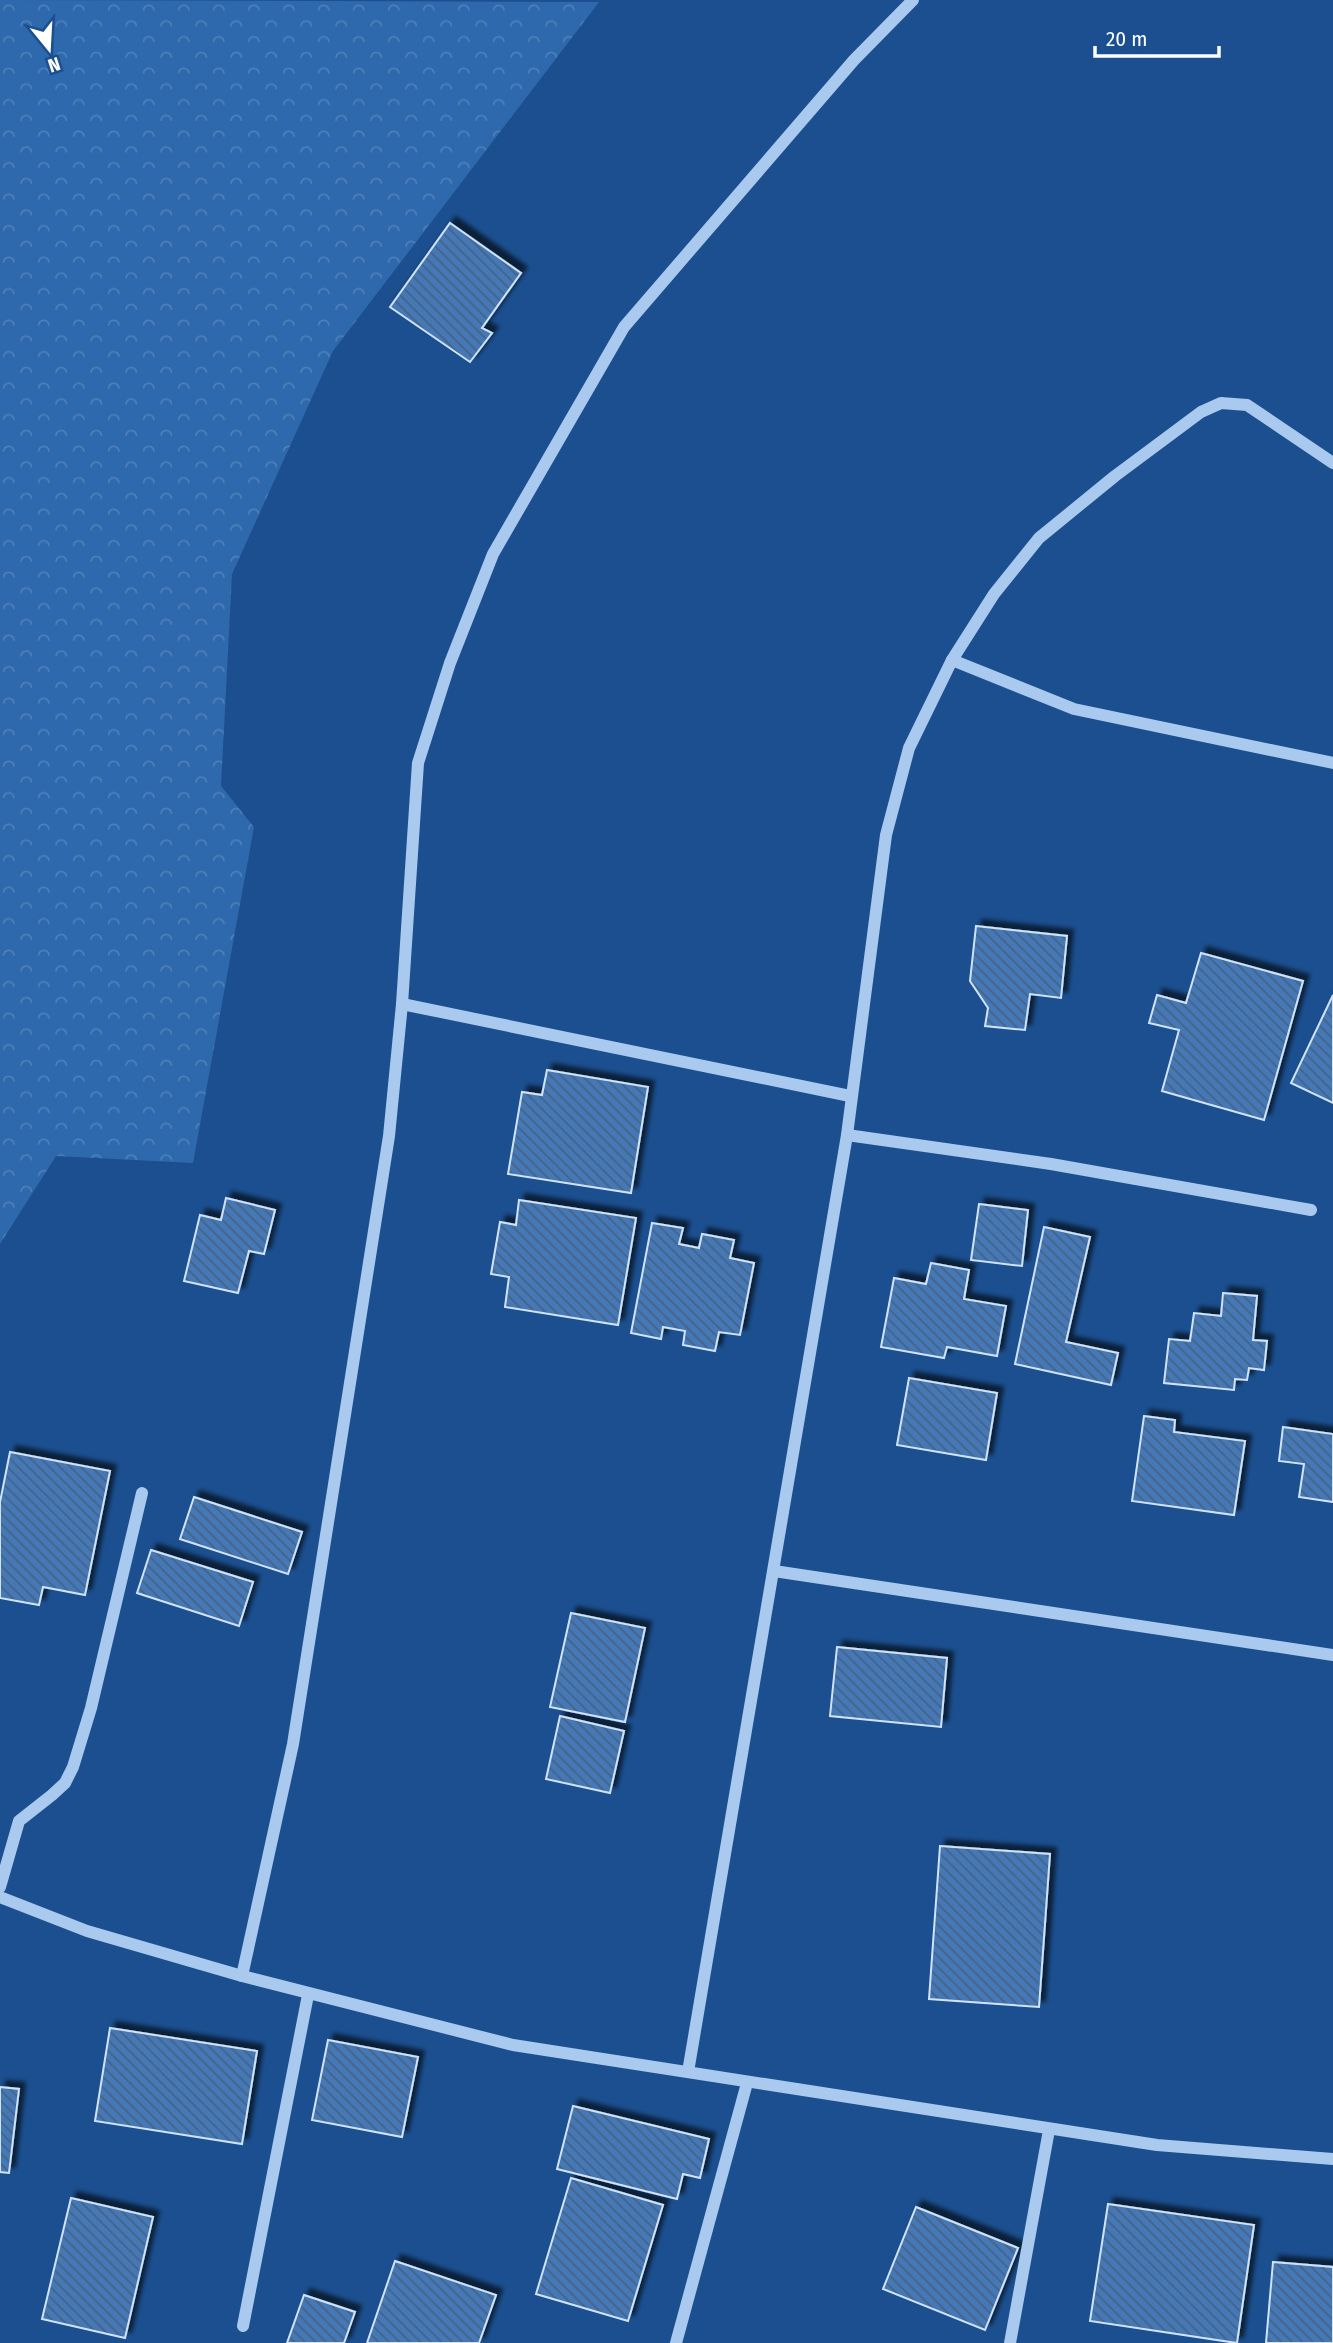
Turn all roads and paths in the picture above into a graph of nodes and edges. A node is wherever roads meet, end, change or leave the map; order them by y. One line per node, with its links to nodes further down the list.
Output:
1 (913, 0): 5 (street)
2 (1333, 463): 3 (street)
3 (952, 660): 4 (street); 6 (street)
4 (1333, 763)
5 (402, 1004): 6 (street); 14 (street)
6 (850, 1096): 7 (street)
7 (847, 1135): 8 (street); 10 (street)
8 (1311, 1210)
9 (142, 1493): 12 (street)
10 (774, 1571): 11 (street); 16 (street)
11 (1333, 1656)
12 (0, 1887)
13 (0, 1897): 14 (street)
14 (242, 1976): 15 (street)
15 (308, 1994): 16 (street); 20 (street)
16 (688, 2072): 17 (street)
17 (747, 2083): 18 (street); 21 (street)
18 (1049, 2130): 19 (street); 22 (street)
19 (1333, 2159)
20 (243, 2326)
21 (676, 2343)
22 (1010, 2343)

